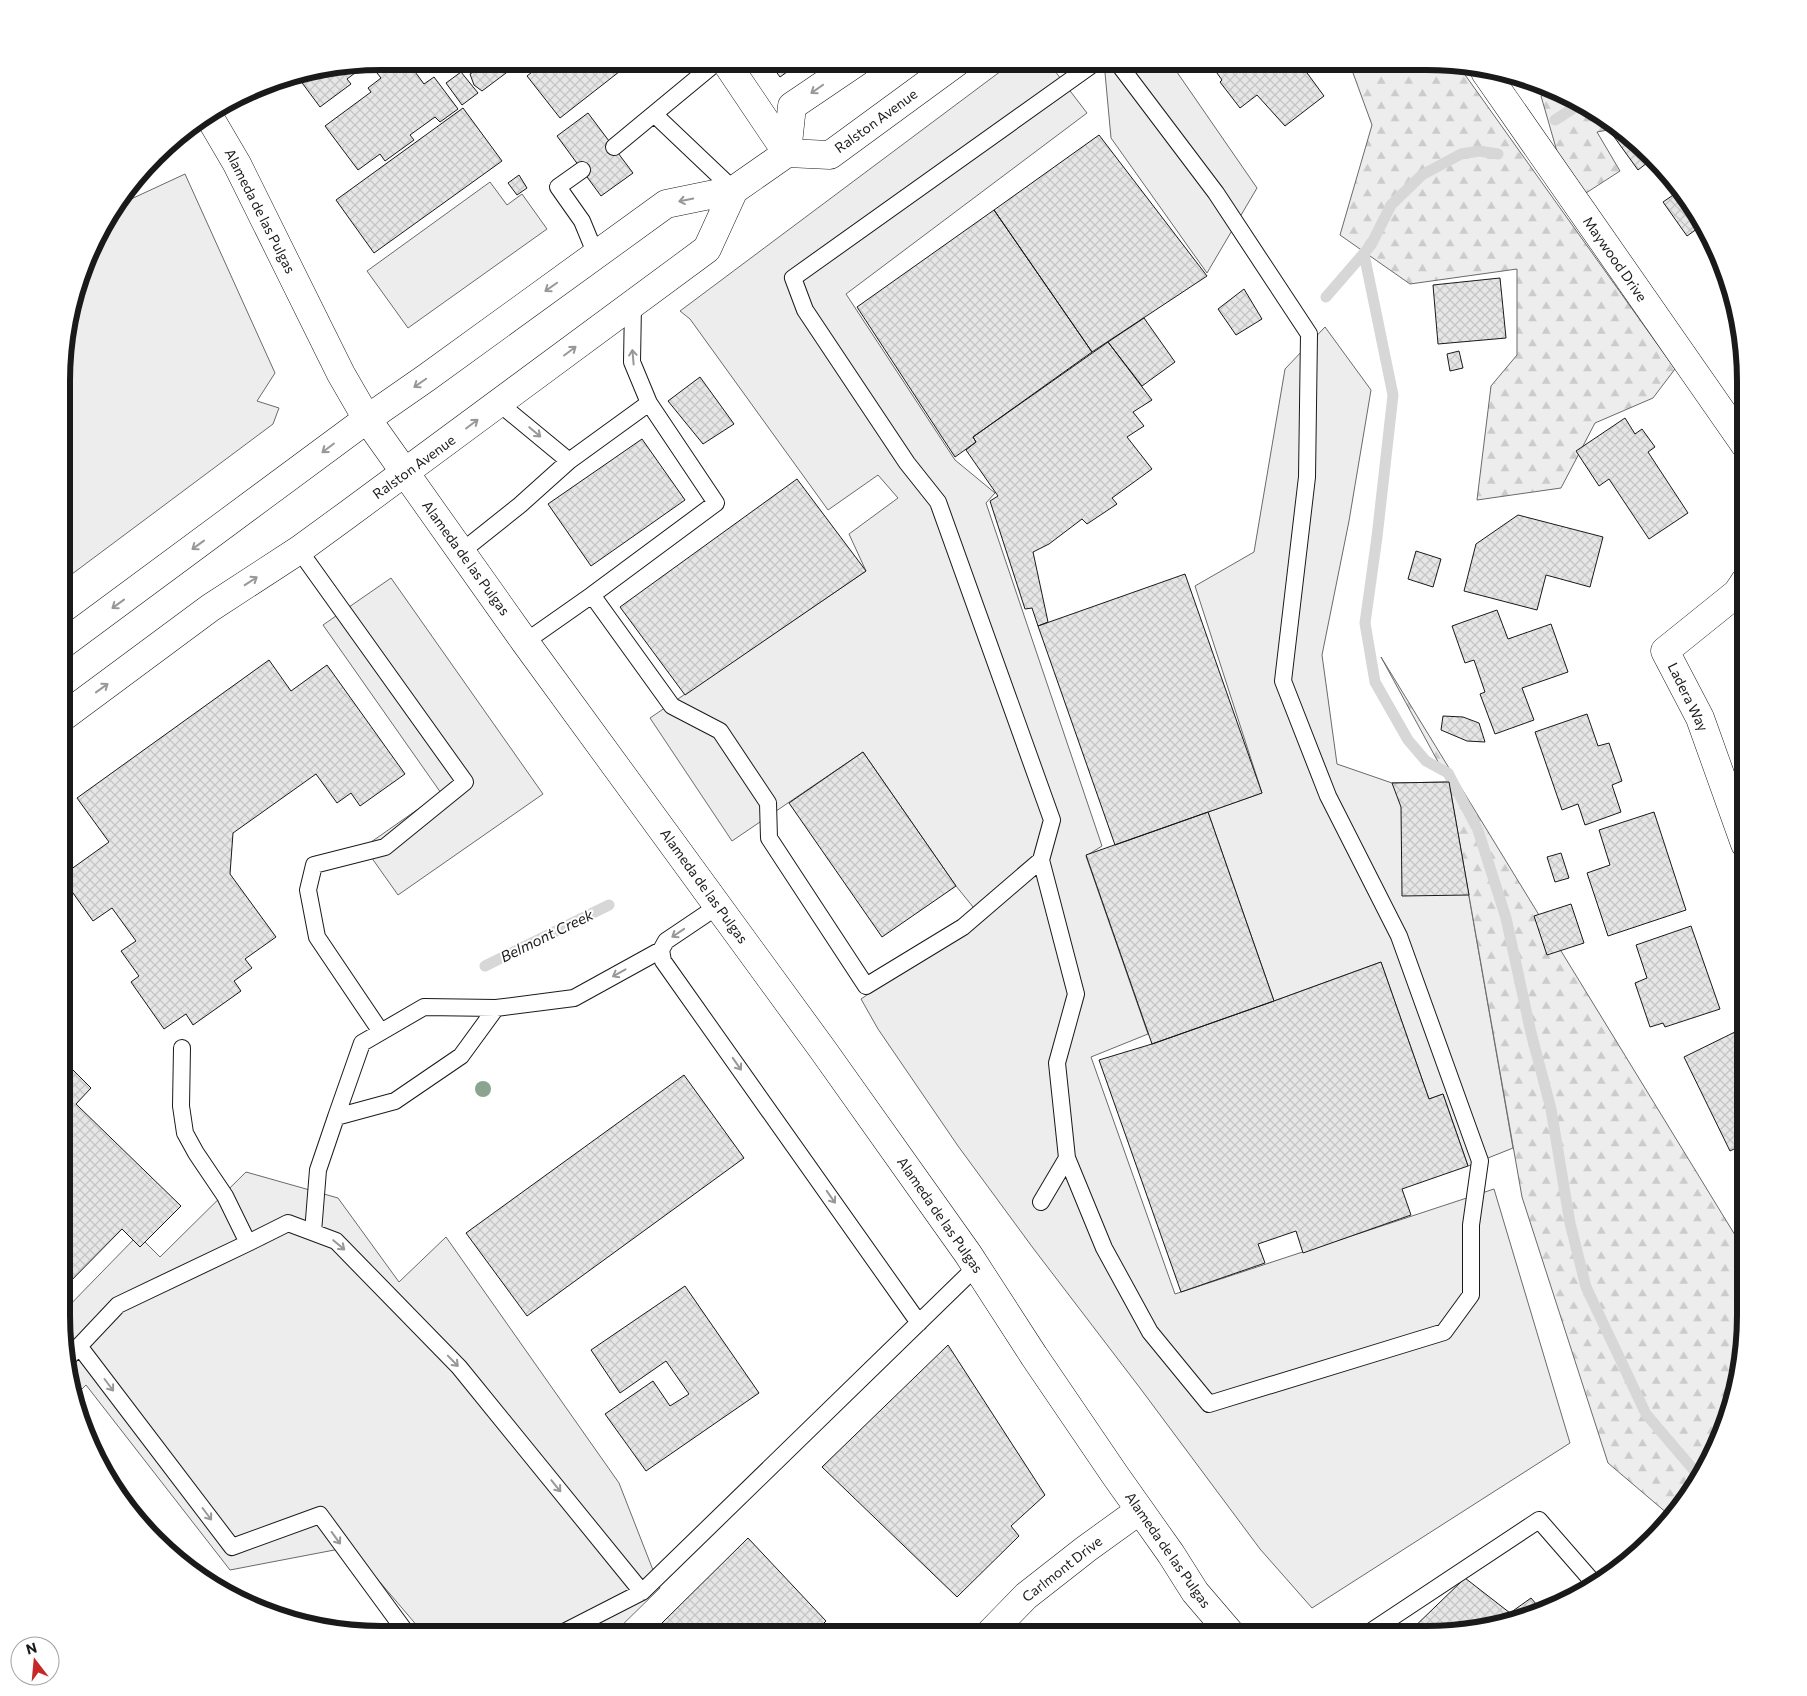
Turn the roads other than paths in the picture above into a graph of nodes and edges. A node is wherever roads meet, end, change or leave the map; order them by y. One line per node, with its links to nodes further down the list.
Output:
1 (708, 70): 8 (lane)
2 (730, 70): 11 (main road)
3 (845, 70): 11 (main road, one-way to 11)
4 (946, 70): 11 (main road, Ralston Avenue)
5 (1085, 70): 30 (lane)
6 (1123, 70): 37 (lane)
7 (1488, 76): 19 (main road, Maywood Drive)
8 (654, 114): 10 (lane); 13 (lane)
9 (211, 120): 18 (main road, Alameda de las Pulgas)
10 (614, 147)
11 (787, 153): 13 (main road)
12 (582, 170): 14 (lane)
13 (734, 190): 14 (main road, one-way to 14); 15 (main road, Ralston Avenue)
14 (596, 255): 18 (main road, one-way to 18)
15 (632, 305): 16 (lane, one-way to 15); 17 (main road, Ralston Avenue, one-way to 15)
16 (649, 403): 20 (lane); 25 (lane)
17 (500, 404): 20 (lane, one-way to 20); 21 (main road, Ralston Avenue, one-way to 17)
18 (367, 419): 21 (main road, Alameda de las Pulgas); 26 (main road, one-way to 26)
19 (1737, 434)
20 (569, 461): 23 (lane)
21 (405, 473): 22 (main road, Ralston Avenue); 23 (main road, Alameda de las Pulgas)
22 (300, 550): 28 (main road, Ralston Avenue, one-way to 22); 34 (lane)
23 (461, 552): 27 (main road, Alameda de las Pulgas)
24 (1737, 591): 29 (main road, Ladera Way)
25 (592, 596): 27 (lane); 30 (lane)
26 (70, 639)
27 (525, 642): 31 (main road, Alameda de las Pulgas)
28 (70, 712)
29 (1737, 822)
30 (1040, 860): 37 (lane)
31 (718, 906): 32 (lane, one-way to 32); 41 (main road, Alameda de las Pulgas)
32 (661, 950): 33 (lane, one-way to 33); 42 (lane, one-way to 42)
33 (496, 1008): 34 (lane); 36 (lane)
34 (381, 1032): 36 (lane)
35 (182, 1048): 40 (lane)
36 (336, 1116): 39 (lane)
37 (1067, 1158): 38 (lane)
38 (1041, 1202)
39 (313, 1232): 40 (lane); 47 (lane, one-way to 47)
40 (248, 1244): 43 (lane)
41 (976, 1267): 42 (lane); 45 (main road, Alameda de las Pulgas)
42 (918, 1323): 47 (lane)
43 (79, 1346): 44 (lane); 48 (lane, one-way to 48)
44 (73, 1353)
45 (1140, 1510): 50 (main road, Carlmont Drive); 51 (main road, Alameda de las Pulgas)
46 (1590, 1579): 52 (lane)
47 (642, 1592): 49 (lane)
48 (401, 1626)
49 (576, 1626)
50 (997, 1626)
51 (1223, 1626)
52 (1379, 1626)

